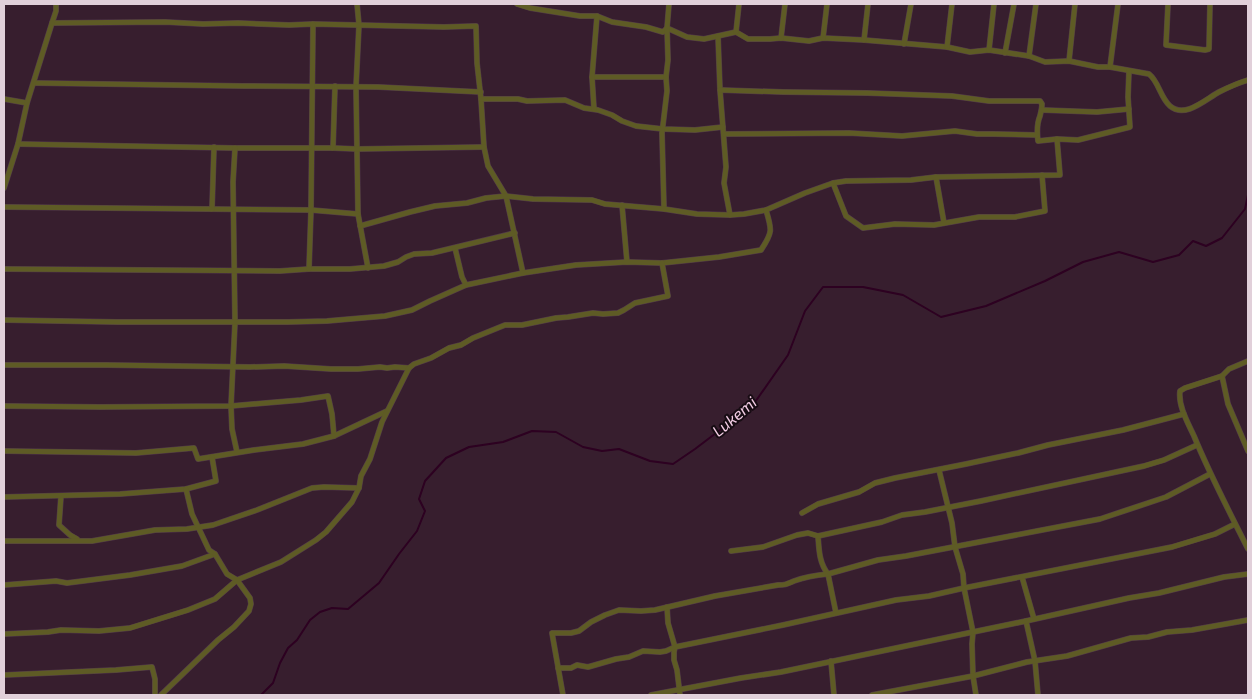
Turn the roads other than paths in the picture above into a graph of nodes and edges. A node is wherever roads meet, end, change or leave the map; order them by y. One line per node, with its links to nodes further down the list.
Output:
1 (56, 4): 19 (street)
2 (357, 4): 21 (street)
3 (518, 4): 18 (street)
4 (669, 4): 22 (street)
5 (740, 4): 23 (street)
6 (785, 4): 25 (street)
7 (828, 4): 26 (street)
8 (868, 4): 27 (street)
9 (911, 4): 28 (street)
10 (952, 4): 29 (street)
11 (994, 4): 30 (street)
12 (1014, 4): 31 (street)
13 (1036, 4): 32 (street)
14 (1076, 4): 33 (street)
15 (1118, 4): 34 (street)
16 (1168, 4): 17 (street)
17 (1210, 4)
18 (597, 16): 22 (street); 36 (street)
19 (52, 23): 20 (street); 39 (street)
20 (313, 24): 21 (street); 40 (street)
21 (359, 24): 42 (street); 44 (street)
22 (668, 28): 24 (street); 37 (street)
23 (736, 32): 24 (street); 25 (street)
24 (718, 36): 43 (street)
25 (781, 38): 26 (street)
26 (823, 38): 27 (street)
27 (864, 40): 28 (street)
28 (904, 44): 29 (street)
29 (946, 47): 30 (street)
30 (989, 50): 31 (street)
31 (1005, 53): 32 (street)
32 (1029, 56): 33 (street)
33 (1069, 61): 34 (street)
34 (1110, 67): 35 (street)
35 (1129, 71): 38 (street); 49 (street)
36 (592, 77): 37 (street); 48 (street)
37 (666, 77): 52 (street)
38 (1248, 80)
39 (34, 83): 40 (street); 47 (street)
40 (313, 86): 41 (street); 60 (street)
41 (335, 86): 42 (street); 61 (street)
42 (356, 87): 44 (street); 62 (street)
43 (720, 90): 50 (street); 51 (street)
44 (481, 92): 46 (street)
45 (4, 99): 47 (street)
46 (481, 99): 48 (street); 58 (street)
47 (27, 103): 56 (street)
48 (594, 109): 52 (street)
49 (1129, 109): 50 (street); 55 (street)
50 (1042, 110): 54 (street)
51 (723, 127): 52 (street); 53 (street)
52 (663, 129): 71 (street)
53 (724, 134): 54 (street); 76 (street)
54 (1037, 135): 55 (street)
55 (1057, 139): 63 (street)
56 (18, 144): 57 (street); 66 (street)
57 (214, 147): 59 (street); 70 (street)
58 (484, 147): 62 (street); 67 (street)
59 (235, 148): 60 (street); 72 (street)
60 (312, 148): 61 (street); 73 (street)
61 (334, 148): 62 (street)
62 (357, 149): 75 (street)
63 (1042, 175): 64 (street); 77 (street)
64 (936, 177): 65 (street); 77 (street)
65 (832, 183): 74 (street); 77 (street)
66 (4, 188)
67 (506, 196): 68 (street); 78 (street); 79 (street)
68 (622, 206): 71 (street); 81 (street)
69 (4, 207): 70 (street)
70 (212, 209): 72 (street)
71 (664, 209): 76 (street)
72 (234, 210): 73 (street); 86 (street)
73 (311, 210): 75 (street); 85 (street)
74 (766, 210): 76 (street); 82 (street)
75 (358, 214): 78 (street)
76 (730, 215)
77 (944, 223)
78 (360, 226): 83 (street)
79 (515, 233): 80 (street); 87 (street)
80 (455, 248): 83 (street); 88 (street)
81 (628, 262): 82 (street); 87 (street)
82 (662, 263): 94 (street)
83 (368, 268): 85 (street)
84 (4, 269): 86 (street)
85 (309, 270): 86 (street)
86 (235, 271): 90 (street)
87 (523, 272): 88 (street)
88 (466, 286): 90 (street)
89 (4, 320): 90 (street)
90 (235, 322): 93 (street)
91 (1248, 361): 95 (street)
92 (4, 366): 93 (street)
93 (232, 366): 94 (street); 97 (street)
94 (409, 368): 98 (street)
95 (1222, 376): 99 (street); 103 (street)
96 (4, 406): 97 (street)
97 (231, 406): 100 (street); 104 (street)
98 (388, 411): 100 (street); 108 (street)
99 (1184, 414): 101 (street); 106 (street)
100 (334, 436): 104 (street)
101 (1197, 445): 107 (street); 112 (street)
102 (4, 451): 105 (street)
103 (1248, 451)
104 (237, 452): 105 (street)
105 (212, 457): 109 (street)
106 (939, 470): 112 (street); 113 (street)
107 (1210, 474): 114 (street); 119 (street)
108 (359, 488): 115 (street); 126 (street)
109 (186, 489): 110 (street); 115 (street)
110 (62, 496): 111 (street); 117 (street)
111 (4, 497)
112 (948, 508): 116 (street); 119 (street)
113 (802, 513)
114 (1235, 524): 120 (street); 125 (street)
115 (198, 527): 117 (street); 122 (street)
116 (818, 536): 121 (street); 123 (street)
117 (79, 540): 118 (street)
118 (4, 542)
119 (955, 547): 123 (street); 128 (street)
120 (1248, 549)
121 (731, 552)
122 (215, 554): 126 (street); 127 (street)
123 (828, 574): 129 (street); 130 (street)
124 (1248, 574): 131 (street)
125 (1022, 576): 128 (street); 131 (street)
126 (236, 580): 135 (street); 144 (street)
127 (4, 585)
128 (964, 588): 130 (street); 134 (street)
129 (667, 606): 136 (street); 139 (street)
130 (836, 613): 136 (street)
131 (1034, 619): 133 (street)
132 (1248, 620): 138 (street)
133 (1026, 622): 134 (street); 138 (street)
134 (973, 632): 137 (street); 141 (street)
135 (4, 634)
136 (675, 647): 139 (street); 142 (street)
137 (831, 662): 142 (street); 147 (street)
138 (1035, 662): 141 (street); 150 (street)
139 (558, 668): 145 (street)
140 (4, 675): 143 (street)
141 (973, 676): 148 (street); 149 (street)
142 (680, 693): 146 (street)
143 (154, 695)
144 (163, 695)
145 (563, 695)
146 (651, 695)
147 (834, 695)
148 (872, 695)
149 (976, 695)
150 (1038, 695)

